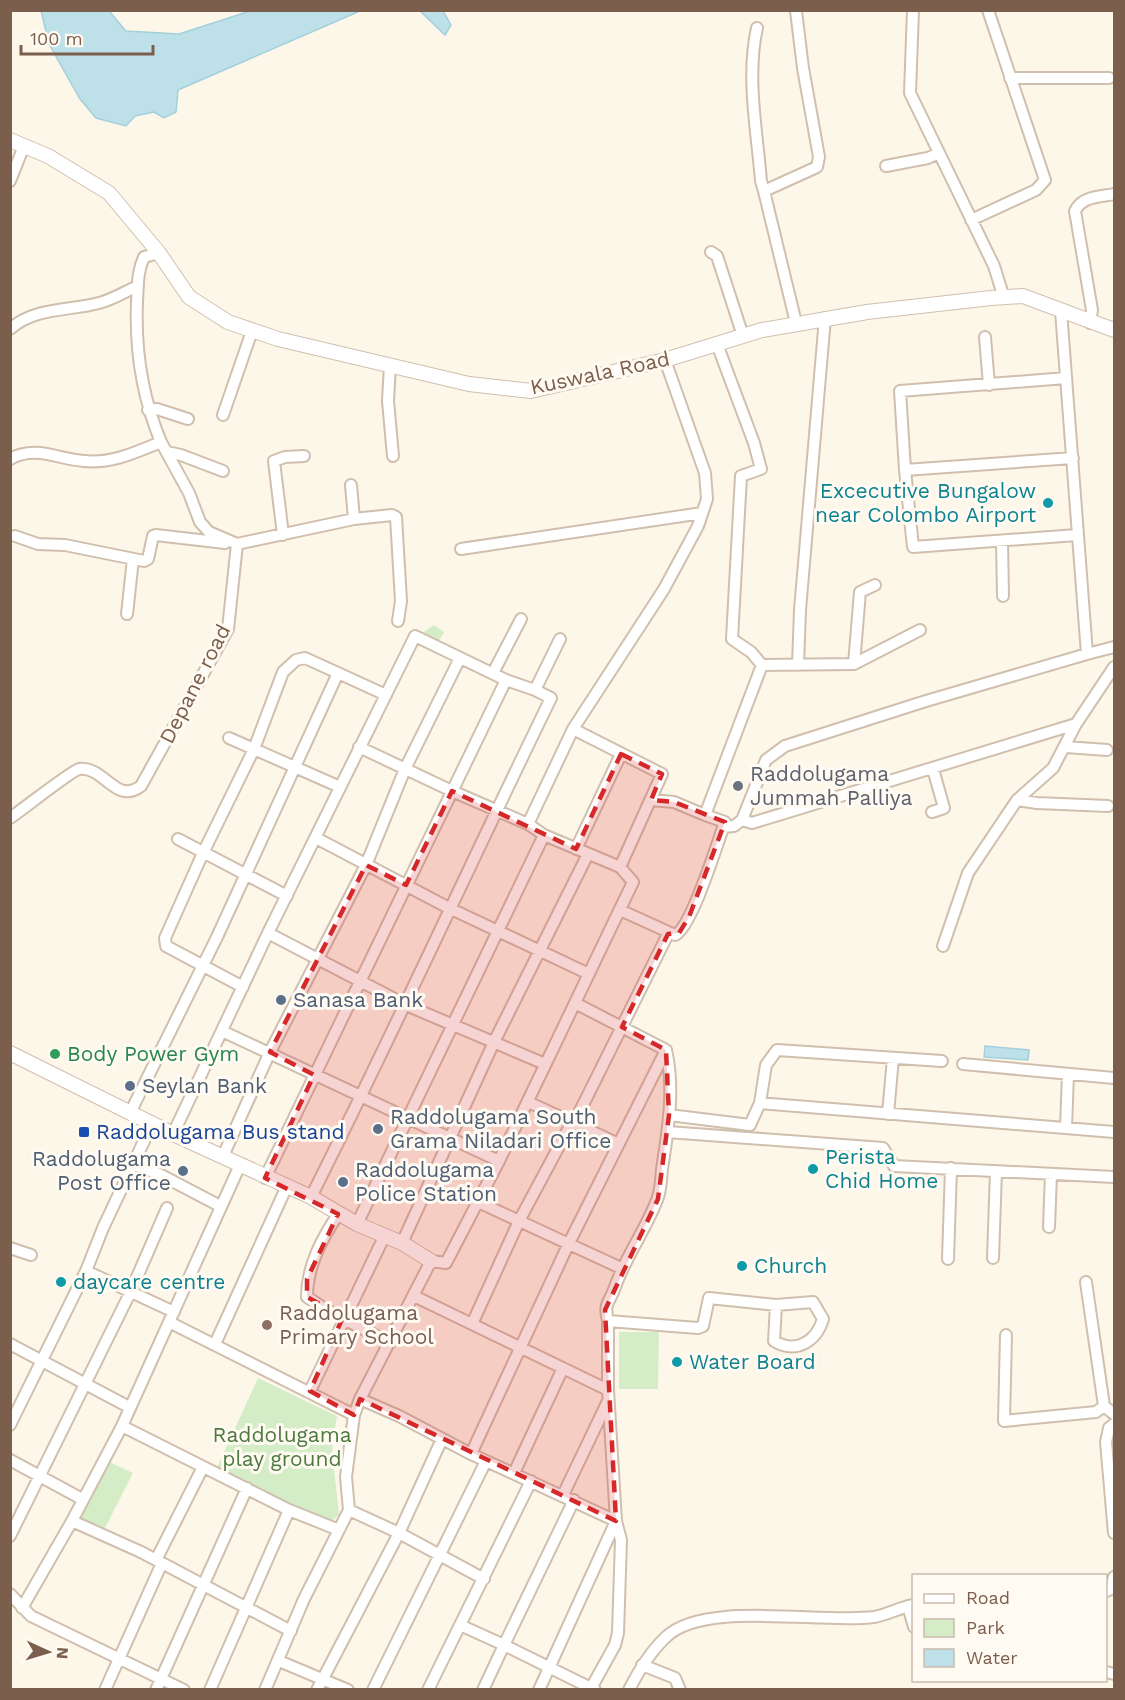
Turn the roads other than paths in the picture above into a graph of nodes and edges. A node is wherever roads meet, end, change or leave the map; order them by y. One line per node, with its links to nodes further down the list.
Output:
1 (913, 10): 9 (street)
2 (988, 10): 5 (street)
3 (796, 11): 12 (street)
4 (757, 28): 12 (street)
5 (1010, 78): 6 (street); 14 (street)
6 (1109, 78)
7 (10, 140): 8 (street, Kuswala Road)
8 (24, 146): 11 (street); 16 (street, Kuswala Road)
9 (939, 153): 10 (street); 14 (street)
10 (886, 166)
11 (10, 181)
12 (764, 191): 22 (street)
13 (1114, 194): 21 (street)
14 (971, 220): 18 (street)
15 (711, 252): 26 (street)
16 (159, 253): 17 (street); 25 (street, Kuswala Road)
17 (138, 286): 23 (street); 33 (street)
18 (1004, 298): 19 (street, Kuswala Road); 20 (street, Kuswala Road)
19 (1061, 311): 21 (street, Kuswala Road); 31 (street)
20 (825, 318): 22 (street, Kuswala Road); 65 (street)
21 (1090, 322): 24 (street, Kuswala Road)
22 (796, 323): 26 (street, Kuswala Road)
23 (10, 329)
24 (1114, 330)
25 (252, 331): 30 (street, Kuswala Road); 34 (street)
26 (743, 336): 28 (street, Kuswala Road)
27 (985, 337): 32 (street)
28 (717, 344): 29 (street, Kuswala Road); 64 (street)
29 (665, 360): 30 (street, Kuswala Road); 44 (street)
30 (390, 364): 38 (street)
31 (1066, 378): 32 (street); 39 (street)
32 (989, 385): 41 (street)
33 (148, 410): 35 (street); 36 (street)
34 (223, 415)
35 (188, 419)
36 (164, 447): 40 (street); 42 (street); 50 (street)
37 (304, 456): 46 (street)
38 (393, 456)
39 (1073, 458): 41 (street); 47 (street)
40 (10, 459)
41 (905, 470): 49 (street)
42 (223, 471)
43 (351, 485): 45 (street)
44 (702, 513): 51 (street); 73 (street)
45 (354, 519): 46 (street); 57 (street)
46 (283, 535): 50 (street)
47 (1077, 535): 49 (street); 61 (street)
48 (15, 536): 52 (street)
49 (1002, 542): 54 (street)
50 (237, 544): 52 (street); 91 (street, Depane road)
51 (461, 549)
52 (133, 559): 55 (street)
53 (875, 585): 63 (street)
54 (1003, 596)
55 (127, 614)
56 (521, 619): 68 (street)
57 (398, 621)
58 (920, 630): 63 (street)
59 (560, 639): 70 (street)
60 (1114, 647): 61 (street)
61 (1087, 654): 92 (street)
62 (460, 658): 68 (street); 71 (street); 81 (street)
63 (854, 664): 65 (street)
64 (762, 665): 65 (street); 90 (street)
65 (798, 665)
66 (1114, 667): 72 (street)
67 (338, 673): 71 (street); 77 (street); 80 (street)
68 (493, 674): 69 (street)
69 (506, 680): 70 (street); 84 (street)
70 (535, 690): 88 (street)
71 (386, 695): 75 (street)
72 (1077, 724): 76 (street); 82 (street)
73 (573, 729): 79 (street); 93 (street)
74 (229, 738): 77 (street)
75 (360, 747): 81 (street); 83 (street)
76 (1066, 747): 78 (street); 86 (street)
77 (254, 749): 80 (street); 99 (street)
78 (1107, 750)
79 (621, 754): 85 (street); 98 (street)
80 (294, 766): 83 (street); 103 (street)
81 (405, 769): 84 (street); 101 (street)
82 (933, 769): 89 (street); 92 (street)
83 (340, 787): 96 (street)
84 (452, 791): 88 (street); 104 (street)
85 (651, 800): 90 (street); 102 (street)
86 (1017, 800): 87 (street); 111 (street)
87 (1108, 806)
88 (497, 810): 93 (street); 106 (street)
89 (932, 812)
90 (705, 815): 94 (street)
91 (10, 818)
92 (742, 820): 94 (street)
93 (528, 824): 95 (street)
94 (723, 827): 110 (street)
95 (544, 835): 98 (street); 108 (street)
96 (316, 838): 101 (street); 105 (street)
97 (178, 839): 99 (street)
98 (576, 849): 100 (street)
99 (203, 853): 103 (street); 114 (street)
100 (588, 854): 102 (street); 112 (street)
101 (366, 865): 104 (street); 113 (street)
102 (620, 867): 107 (street)
103 (245, 873): 105 (street); 114 (street)
104 (406, 885): 106 (street); 116 (street)
105 (287, 896): 109 (street)
106 (449, 908): 108 (street); 119 (street)
107 (620, 910): 110 (street); 115 (street)
108 (500, 932): 112 (street); 120 (street)
109 (268, 933): 113 (street); 117 (street)
110 (668, 934): 121 (street)
111 (943, 946)
112 (540, 950): 115 (street); 123 (street)
113 (320, 960): 116 (street); 125 (street)
114 (201, 967): 117 (street); 137 (street)
115 (589, 974): 118 (street)
116 (360, 980): 119 (street); 132 (street)
117 (243, 987): 122 (street)
118 (575, 1003): 121 (street); 129 (street)
119 (406, 1005): 120 (street); 134 (street)
120 (451, 1024): 123 (street); 140 (street)
121 (622, 1027): 124 (street); 141 (street)
122 (222, 1031): 125 (street); 146 (street)
123 (494, 1042): 129 (street); 147 (street)
124 (666, 1050): 139 (street); 148 (street)
125 (270, 1052): 132 (street); 149 (street)
126 (10, 1053): 137 (street)
127 (893, 1058): 128 (street); 136 (street); 138 (street)
128 (942, 1061)
129 (545, 1064): 135 (street)
130 (963, 1064): 131 (street)
131 (1068, 1074): 133 (street); 143 (street)
132 (314, 1075): 134 (street); 157 (street)
133 (1114, 1078)
134 (361, 1096): 140 (street); 159 (street)
135 (528, 1102): 141 (street); 150 (street)
136 (760, 1103): 138 (street); 139 (street)
137 (130, 1113): 142 (street)
138 (888, 1114): 143 (street)
139 (669, 1115): 144 (street)
140 (406, 1118): 147 (street); 165 (street)
141 (573, 1123): 148 (street); 164 (street)
142 (152, 1124): 146 (street); 151 (street)
143 (1066, 1128): 145 (street)
144 (668, 1132): 153 (street); 175 (street)
145 (1114, 1132)
146 (173, 1134): 149 (street)
147 (450, 1138): 150 (street); 168 (street)
148 (619, 1144): 169 (street)
149 (223, 1156): 152 (street)
150 (499, 1161): 160 (street)
151 (133, 1164): 161 (street); 176 (street)
152 (240, 1165): 157 (street); 161 (street)
153 (951, 1168): 154 (street); 173 (street)
154 (996, 1171): 155 (street); 172 (street)
155 (1051, 1174): 156 (street); 166 (street)
156 (1114, 1177)
157 (265, 1178): 158 (street)
158 (287, 1186): 159 (street); 188 (street)
159 (311, 1197): 163 (street)
160 (478, 1202): 164 (street); 174 (street)
161 (220, 1206): 181 (street)
162 (167, 1208): 178 (street)
163 (339, 1213): 165 (street); 182 (street)
164 (519, 1221): 169 (street); 184 (street)
165 (357, 1224): 167 (street)
166 (1048, 1227)
167 (384, 1237): 168 (street); 182 (street)
168 (402, 1244): 174 (street)
169 (568, 1245): 175 (street); 189 (street)
170 (10, 1248): 171 (street)
171 (32, 1256)
172 (993, 1258)
173 (948, 1259)
174 (431, 1261): 179 (street)
175 (621, 1268): 183 (street)
176 (86, 1271): 178 (street); 190 (street)
177 (1086, 1282): 196 (street)
178 (131, 1291): 181 (street); 192 (street)
179 (414, 1296): 184 (street); 186 (street)
180 (776, 1305): 180 (street); 183 (street)
181 (172, 1317): 188 (street); 197 (street)
182 (344, 1317): 186 (street); 193 (street)
183 (608, 1321): 194 (street)
184 (472, 1324): 189 (street)
185 (1006, 1335): 196 (street)
186 (390, 1343): 195 (street)
187 (10, 1344): 190 (street)
188 (215, 1344): 193 (street)
189 (519, 1347): 191 (street); 204 (street)
190 (42, 1361): 192 (street); 201 (street)
191 (563, 1368): 194 (street); 208 (street)
192 (86, 1384): 197 (street); 209 (street)
193 (310, 1391): 199 (street)
194 (609, 1394): 212 (street); 218 (street)
195 (360, 1399): 199 (street); 203 (street)
196 (1104, 1406): 198 (street)
197 (129, 1407): 202 (street)
198 (1114, 1414)
199 (354, 1415): 216 (street)
200 (1114, 1424): 221 (street)
201 (10, 1425)
202 (122, 1426): 207 (street); 213 (street)
203 (442, 1439): 204 (street); 220 (street)
204 (471, 1454): 206 (street)
205 (10, 1460): 209 (street)
206 (486, 1461): 208 (street); 223 (street)
207 (202, 1467): 211 (street); 224 (street)
208 (514, 1473): 210 (street)
209 (42, 1477): 213 (street); 222 (street)
210 (531, 1481): 212 (street); 226 (street)
211 (247, 1488): 215 (street); 227 (street)
212 (563, 1495): 214 (street)
213 (82, 1499): 217 (street)
214 (574, 1500): 218 (street); 235 (street)
215 (289, 1510): 219 (street); 231 (street)
216 (349, 1510): 219 (street); 220 (street)
217 (72, 1521): 224 (street); 232 (street)
218 (615, 1521): 239 (street); 253 (street)
219 (339, 1530): 234 (street)
220 (399, 1533): 223 (street); 240 (street)
221 (1114, 1533)
222 (10, 1536)
223 (439, 1556): 226 (street); 249 (street)
224 (159, 1561): 227 (street); 236 (street)
225 (1114, 1577): 228 (street)
226 (484, 1579): 233 (street)
227 (204, 1585): 231 (street); 241 (street)
228 (1107, 1591)
229 (10, 1594): 232 (street)
230 (911, 1605): 238 (street)
231 (249, 1607): 234 (street); 245 (street)
232 (22, 1608): 236 (street)
233 (460, 1625): 235 (street); 250 (street)
234 (291, 1631): 237 (street)
235 (504, 1645): 239 (street); 251 (street)
236 (119, 1658): 241 (street); 242 (street)
237 (279, 1661): 240 (street); 246 (street)
238 (642, 1665): 254 (street); 255 (street)
239 (550, 1666): 252 (street); 253 (street)
240 (323, 1677): 247 (street); 248 (street)
241 (161, 1678): 243 (street); 244 (street)
242 (105, 1689)
243 (156, 1689)
244 (184, 1689)
245 (210, 1689)
246 (265, 1689)
247 (317, 1689)
248 (348, 1689)
249 (373, 1689)
250 (428, 1689)
251 (483, 1689)
252 (539, 1689)
253 (592, 1689)
254 (629, 1689)
255 (680, 1689)

